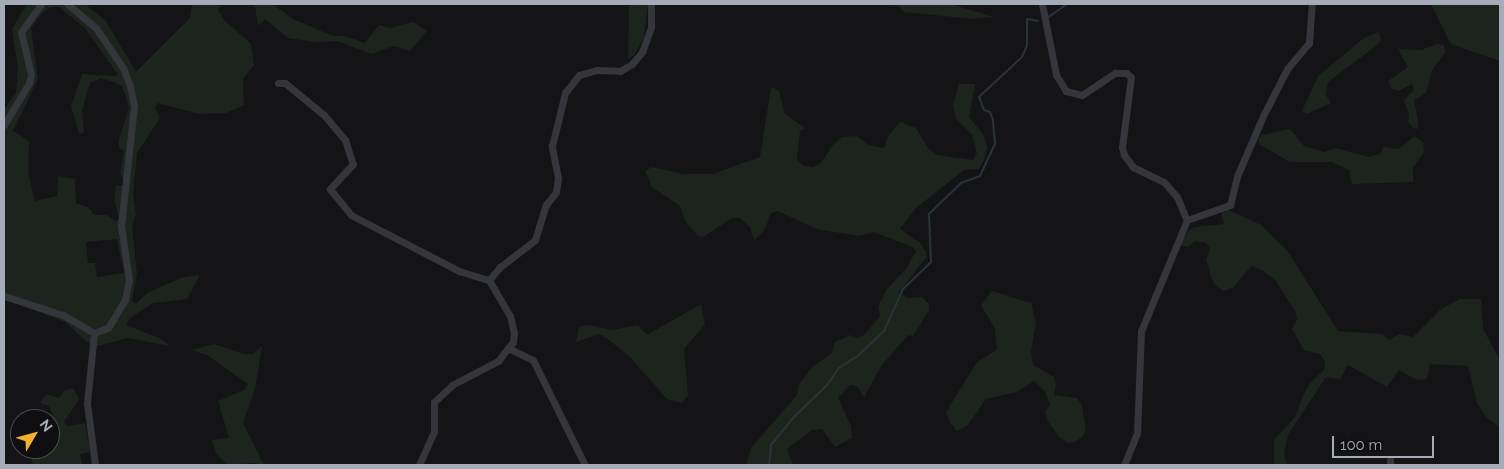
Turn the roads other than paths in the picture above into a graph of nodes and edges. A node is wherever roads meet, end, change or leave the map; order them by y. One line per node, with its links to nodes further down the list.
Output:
1 (41, 4): 7 (street)
2 (67, 4): 11 (street)
3 (651, 4): 9 (street)
4 (1042, 4): 8 (street)
5 (1312, 4): 8 (street)
6 (278, 83): 9 (street)
7 (4, 125)
8 (1187, 220): 16 (street)
9 (489, 280): 12 (street)
10 (4, 296): 11 (street)
11 (94, 333): 13 (street)
12 (510, 349): 14 (street); 15 (street)
13 (95, 465)
14 (419, 465)
15 (585, 465)
16 (1124, 465)

